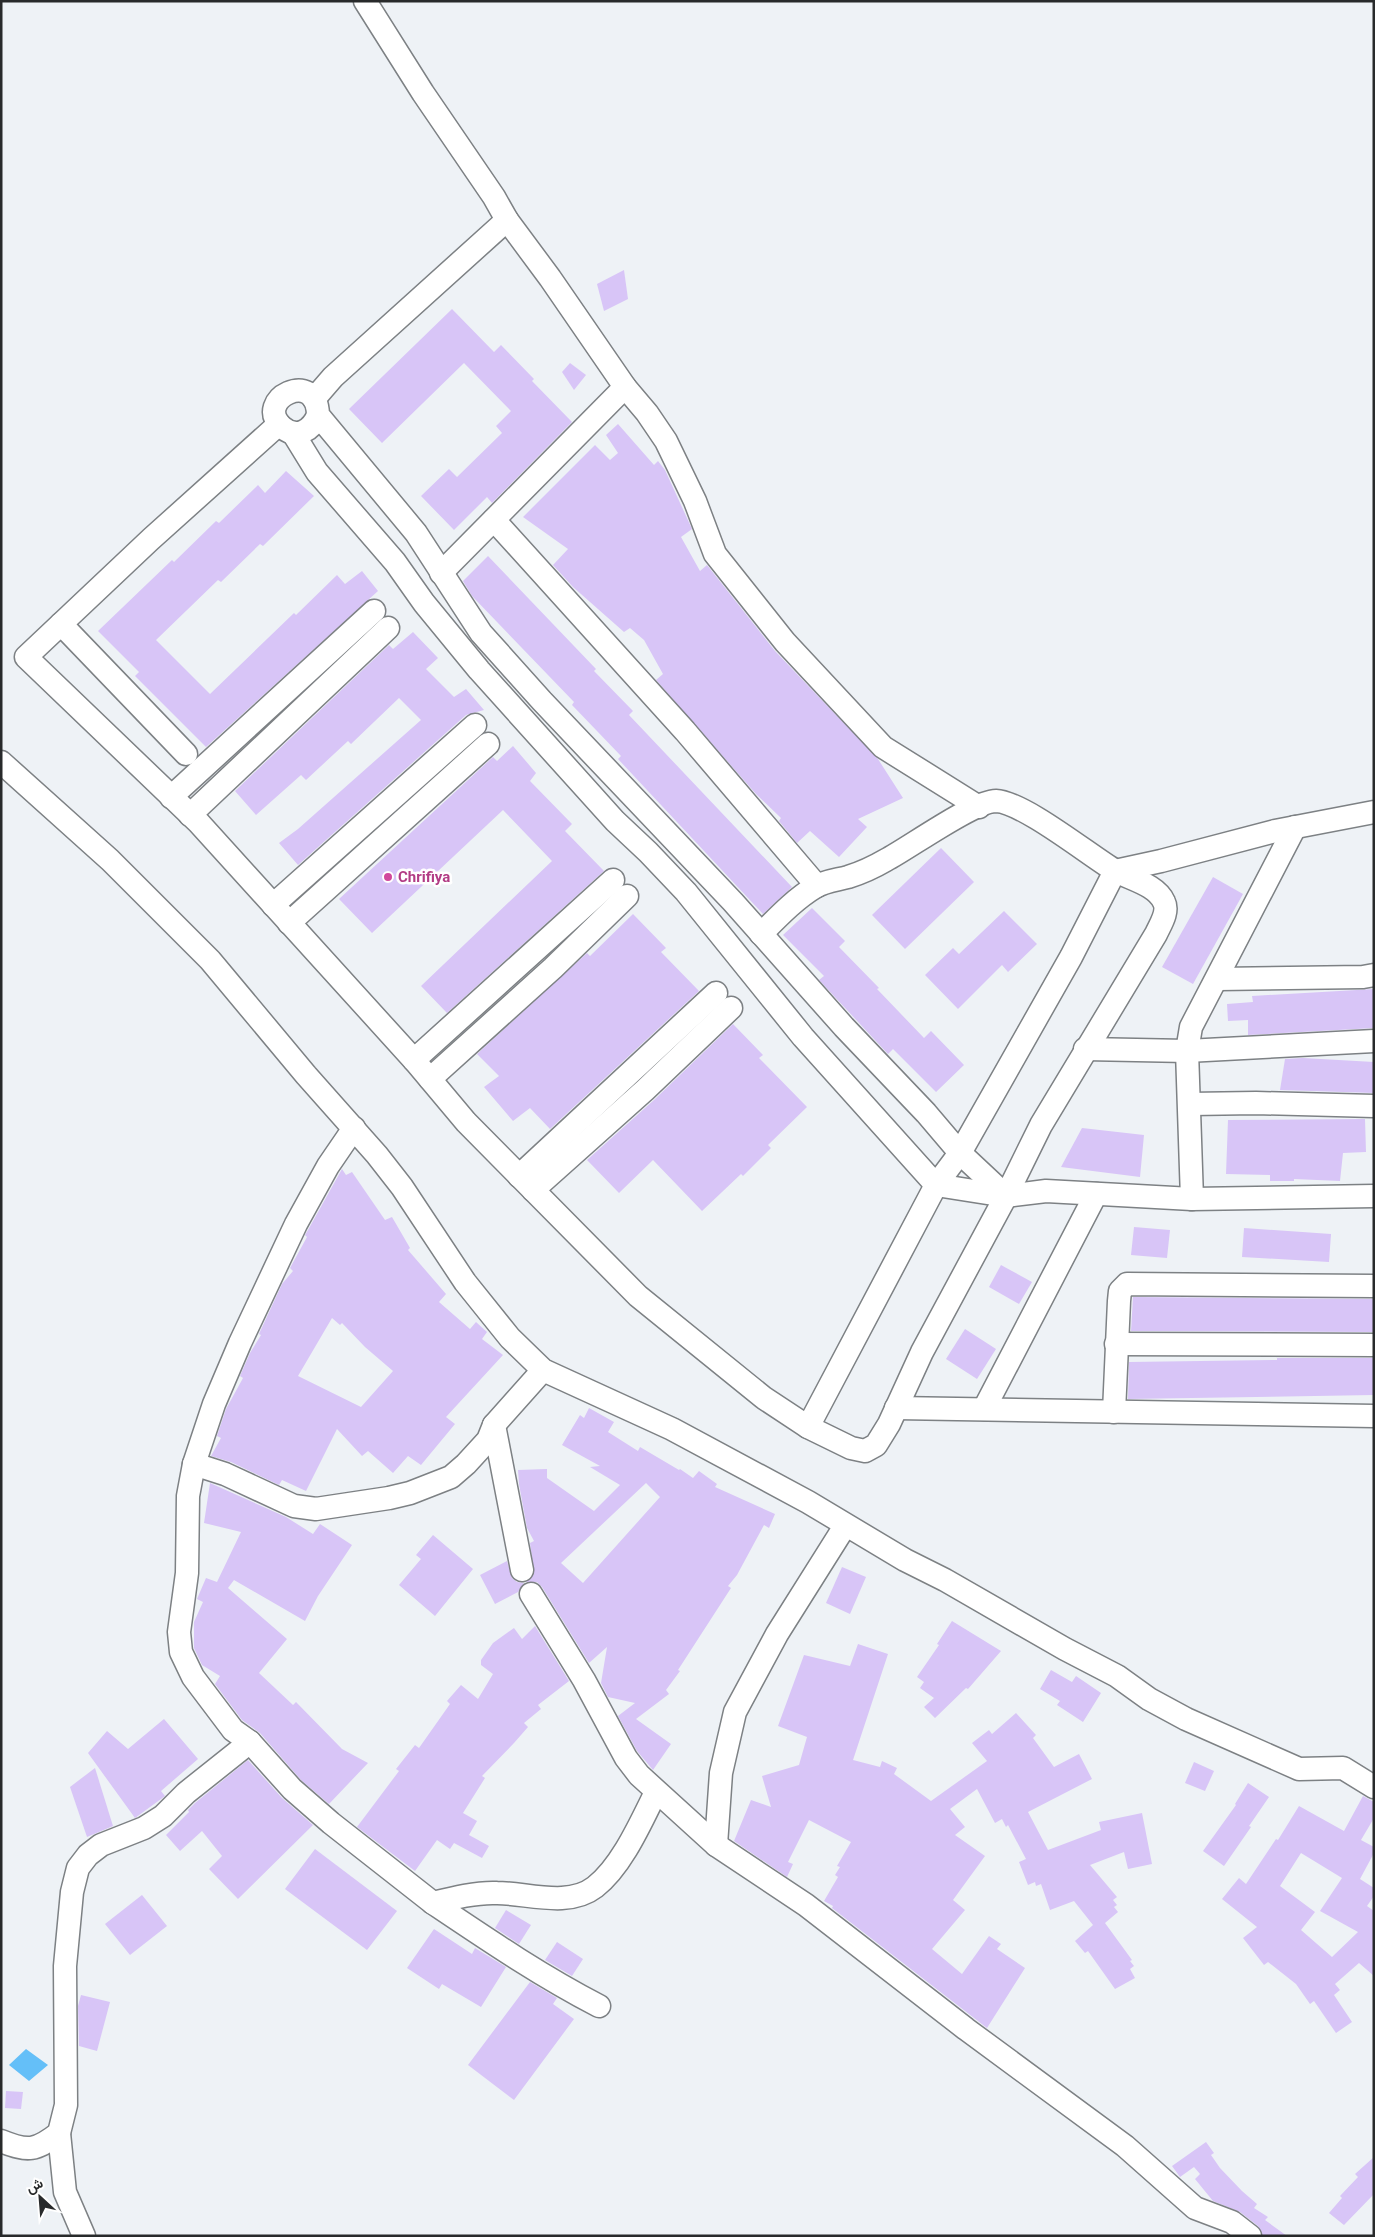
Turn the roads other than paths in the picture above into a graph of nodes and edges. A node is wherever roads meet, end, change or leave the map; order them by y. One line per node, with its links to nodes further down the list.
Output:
1 (365, 1): 2 (street)
2 (506, 220): 3 (street); 4 (street)
3 (625, 387): 6 (street); 17 (street)
4 (316, 407): 5 (street); 5 (street); 7 (street)
5 (286, 429): 8 (street); 43 (street)
6 (494, 520): 7 (street); 23 (street)
7 (441, 574): 26 (street)
8 (61, 624): 13 (street); 15 (street)
9 (293, 685): 10 (street); 10 (street); 15 (street)
10 (310, 702): 19 (street)
11 (475, 725): 16 (street)
12 (488, 744): 20 (street)
13 (186, 754)
14 (1, 762): 40 (street)
15 (171, 797): 19 (street)
16 (389, 801): 20 (street); 24 (street)
17 (979, 807): 22 (street); 23 (street)
18 (1374, 812): 21 (street)
19 (190, 815): 24 (street)
20 (406, 819): 25 (street)
21 (1295, 827): 22 (street); 30 (street)
22 (1115, 870): 32 (street); 41 (street)
23 (817, 886): 26 (street)
24 (273, 905): 25 (street)
25 (289, 923): 34 (street)
26 (760, 934): 41 (street)
27 (536, 950): 28 (street); 28 (street); 34 (street)
28 (553, 968): 36 (street)
29 (1374, 975): 30 (street)
30 (1218, 980): 33 (street)
31 (1374, 1041): 33 (street)
32 (1085, 1049): 33 (street); 45 (street)
33 (1188, 1051): 38 (street)
34 (414, 1060): 36 (street)
35 (630, 1074): 37 (street); 37 (street); 42 (street)
36 (430, 1079): 42 (street)
37 (645, 1090): 42 (street)
38 (1190, 1104): 39 (street); 47 (street)
39 (1374, 1106)
40 (354, 1128): 51 (street); 58 (street)
41 (960, 1153): 43 (street); 45 (street)
42 (526, 1183): 57 (street)
43 (936, 1185): 45 (street); 57 (street)
44 (1096, 1194): 45 (street); 47 (street); 53 (street)
45 (1006, 1196): 52 (street)
46 (1374, 1196): 47 (street)
47 (1192, 1199)
48 (1374, 1286): 49 (street)
49 (1116, 1344): 50 (street); 54 (street)
50 (1374, 1344)
51 (543, 1370): 56 (street); 59 (street)
52 (896, 1408): 53 (street); 57 (street)
53 (984, 1409): 54 (street)
54 (1114, 1412): 55 (street)
55 (1374, 1416)
56 (494, 1425): 58 (street); 60 (street)
57 (808, 1427)
58 (194, 1464): 62 (street)
59 (846, 1526): 63 (street); 65 (street)
60 (522, 1570)
61 (531, 1594): 64 (street)
62 (250, 1742): 66 (street); 68 (street)
63 (1374, 1788)
64 (656, 1792): 65 (street); 66 (street)
65 (716, 1845): 71 (street)
66 (434, 1903): 67 (street)
67 (599, 2006)
68 (59, 2133): 69 (street); 70 (street)
69 (1, 2141)
70 (84, 2236)
71 (1250, 2236)

